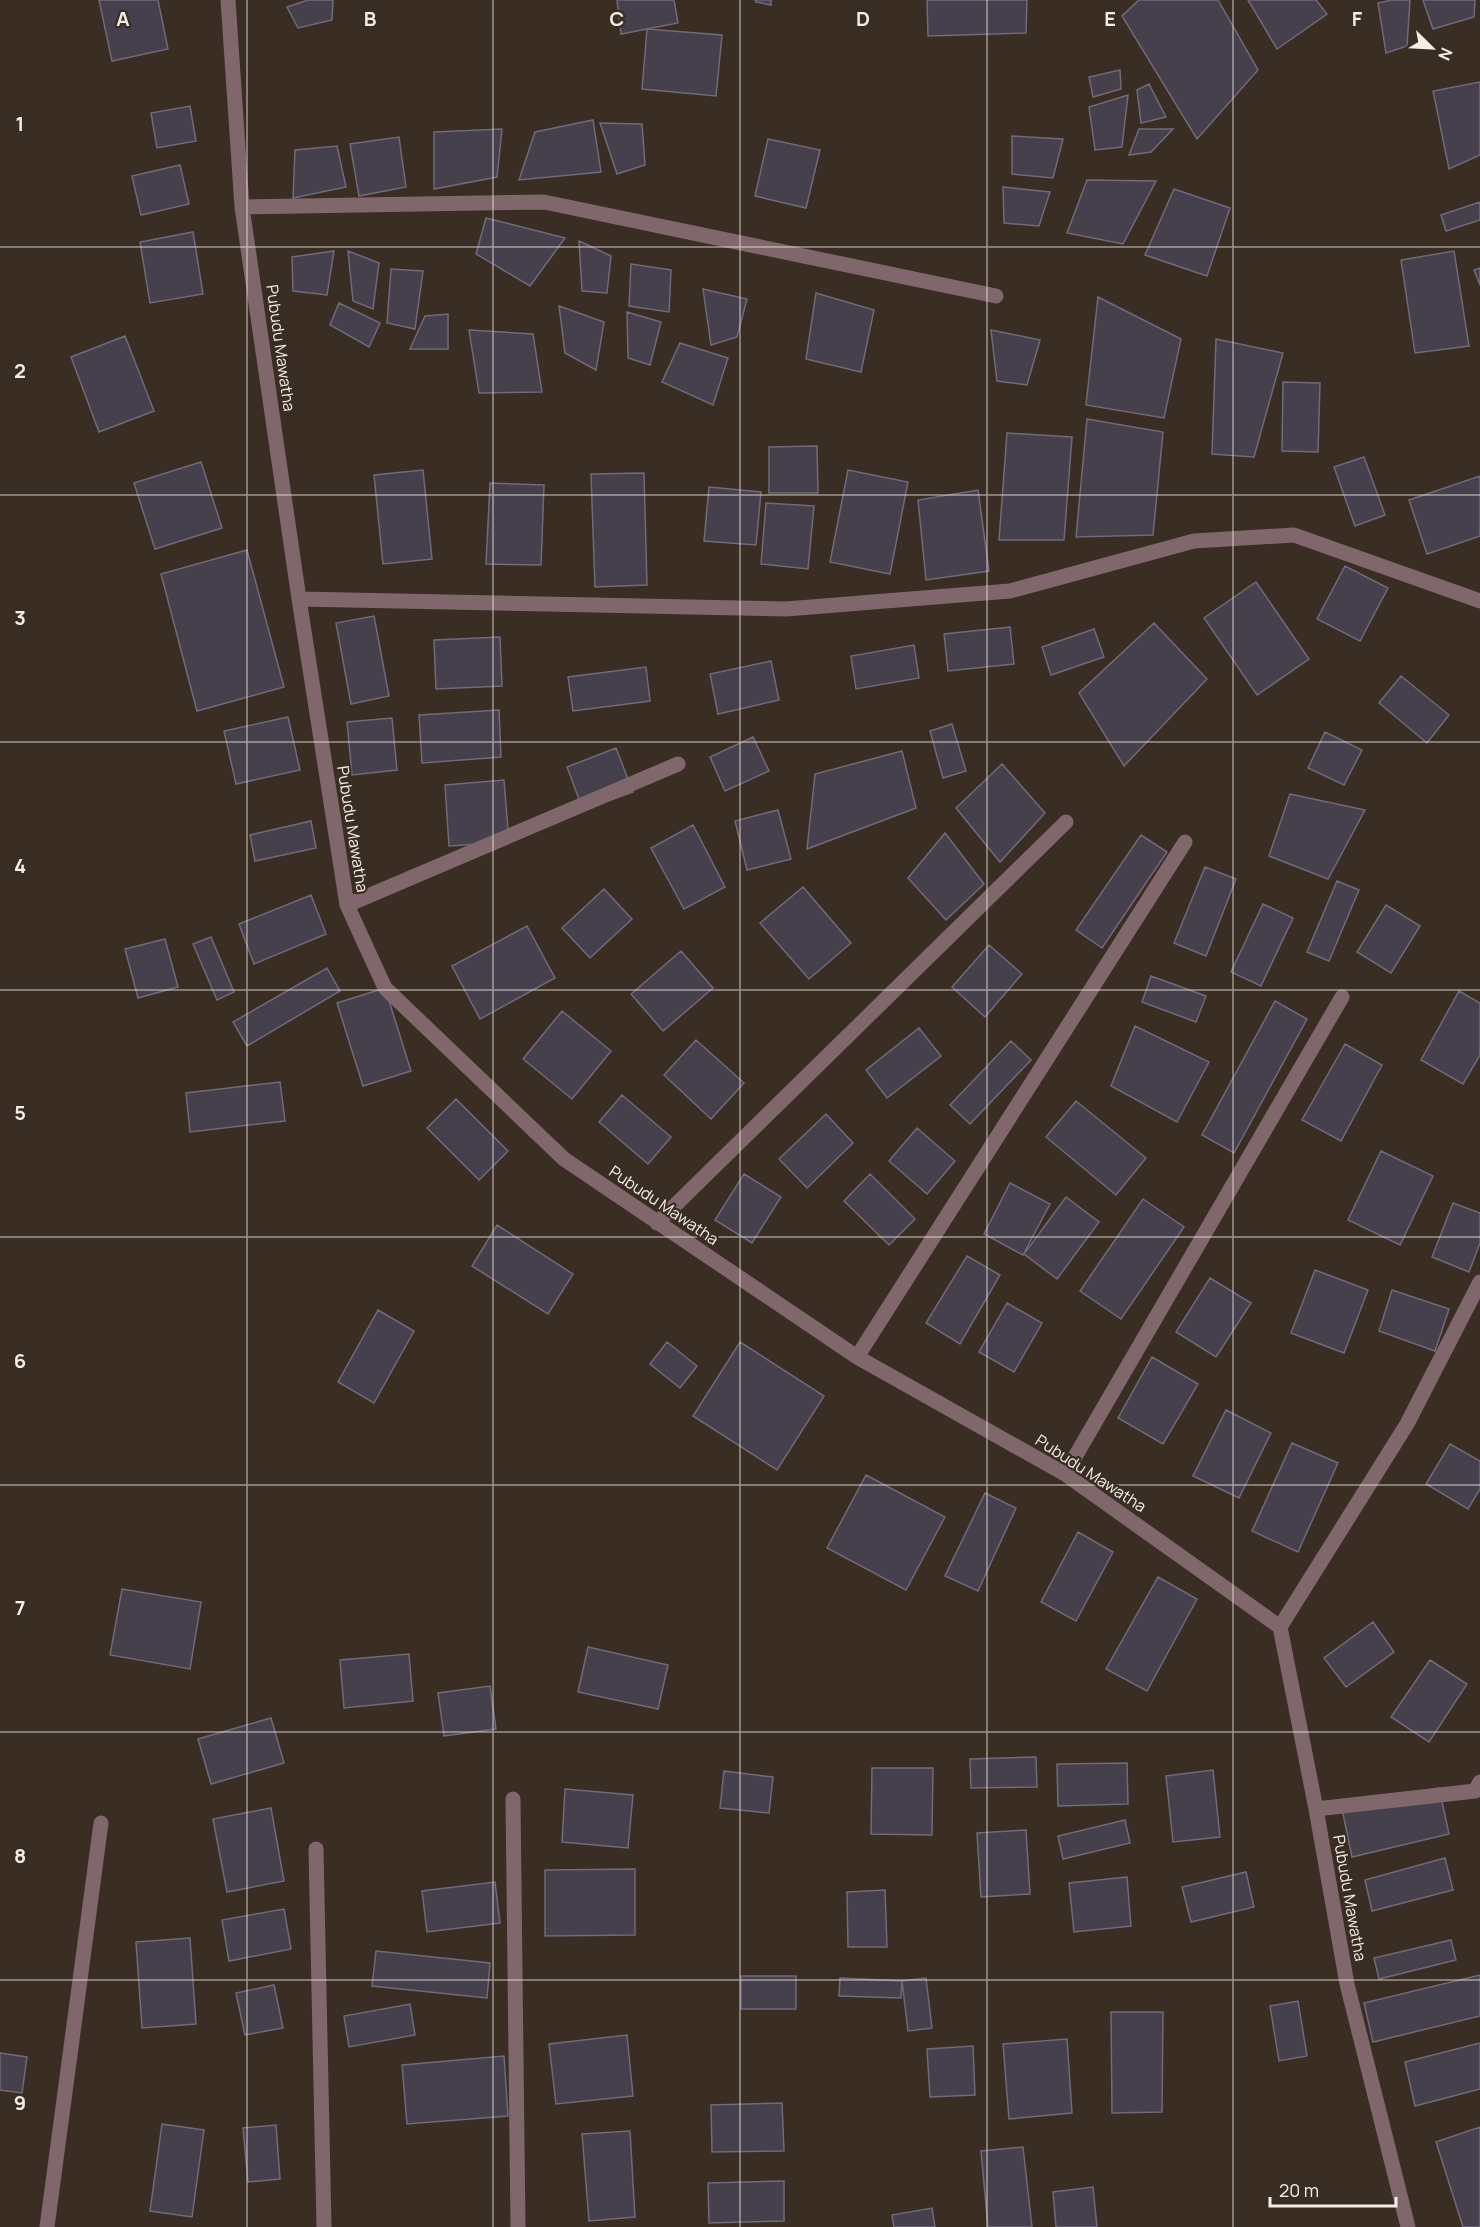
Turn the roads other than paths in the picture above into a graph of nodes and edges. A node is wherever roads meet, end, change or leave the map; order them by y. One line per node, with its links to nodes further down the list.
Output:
1 (228, 0): 2 (street, Pubudu Mawatha)
2 (242, 207): 3 (street); 4 (street, Pubudu Mawatha)
3 (996, 296)
4 (299, 599): 5 (street); 9 (street, Pubudu Mawatha)
5 (1480, 601)
6 (678, 764): 9 (street)
7 (1066, 822): 11 (street)
8 (1185, 842): 13 (street)
9 (347, 905): 11 (street, Pubudu Mawatha)
10 (1342, 997): 14 (street)
11 (657, 1223): 13 (street, Pubudu Mawatha)
12 (1480, 1282): 15 (street)
13 (857, 1357): 14 (street, Pubudu Mawatha)
14 (1065, 1474): 15 (street, Pubudu Mawatha)
15 (1280, 1627): 18 (street, Pubudu Mawatha)
16 (1478, 1789): 18 (street)
17 (513, 1799): 23 (street)
18 (1316, 1809): 24 (street, Pubudu Mawatha)
19 (101, 1823): 21 (street)
20 (316, 1849): 22 (street)
21 (47, 2227)
22 (324, 2227)
23 (518, 2227)
24 (1408, 2227)

